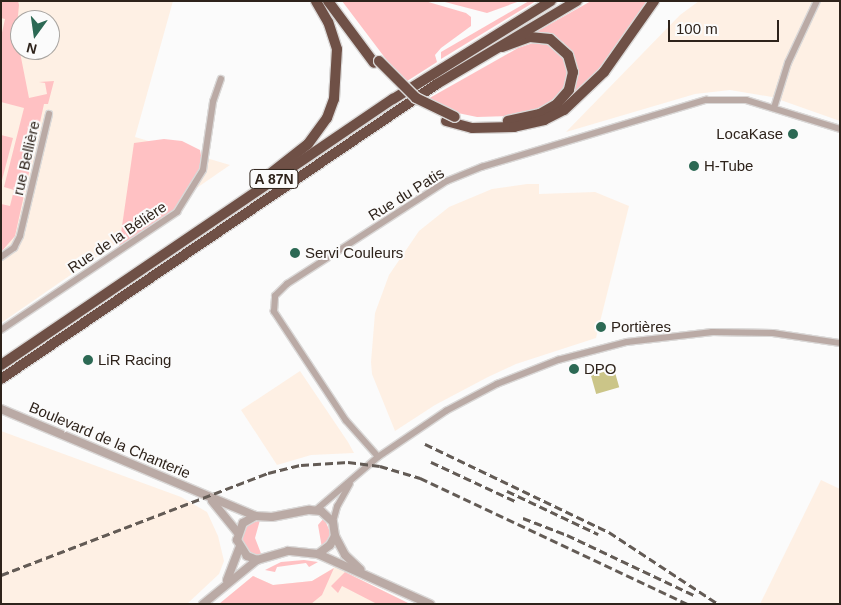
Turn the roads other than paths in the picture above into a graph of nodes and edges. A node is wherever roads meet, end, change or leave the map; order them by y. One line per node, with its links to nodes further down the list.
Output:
1 (316, 1): 15 (highway)
2 (328, 1): 9 (highway)
3 (336, 1): 9 (highway)
4 (551, 1): 15 (highway, A 87N)
5 (577, 1): 8 (highway, A 87N)
6 (654, 1): 13 (highway)
7 (817, 1): 11 (street)
8 (494, 48): 13 (highway); 20 (highway, A 87N)
9 (376, 62): 13 (highway, bridge)
10 (221, 79): 17 (street, Rue de la Bélière)
11 (774, 108): 14 (street, Rue du Patis); 22 (street, Rue du Patis)
12 (49, 114): 16 (street, rue Bellière)
13 (451, 119)
14 (840, 129)
15 (241, 201): 19 (highway, A 87N)
16 (1, 257)
17 (1, 330)
18 (840, 343): 22 (street)
19 (1, 365)
20 (1, 379)
21 (1, 409): 24 (street, Boulevard de la Chanterie)
22 (378, 457): 23 (street)
23 (355, 478): 25 (street); 27 (street)
24 (207, 497): 26 (street, Boulevard de la Chanterie); 28 (street, Boulevard de la Chanterie)
25 (316, 510): 26 (street); 27 (street)
26 (255, 516): 28 (street)
27 (333, 522): 29 (street)
28 (237, 532): 30 (street)
29 (335, 536): 31 (street); 33 (street)
30 (239, 548): 32 (street); 34 (street)
31 (318, 554): 32 (street); 33 (street)
32 (257, 560): 34 (street)
33 (364, 572): 36 (street)
34 (225, 584): 35 (street)
35 (202, 604)
36 (430, 604)

